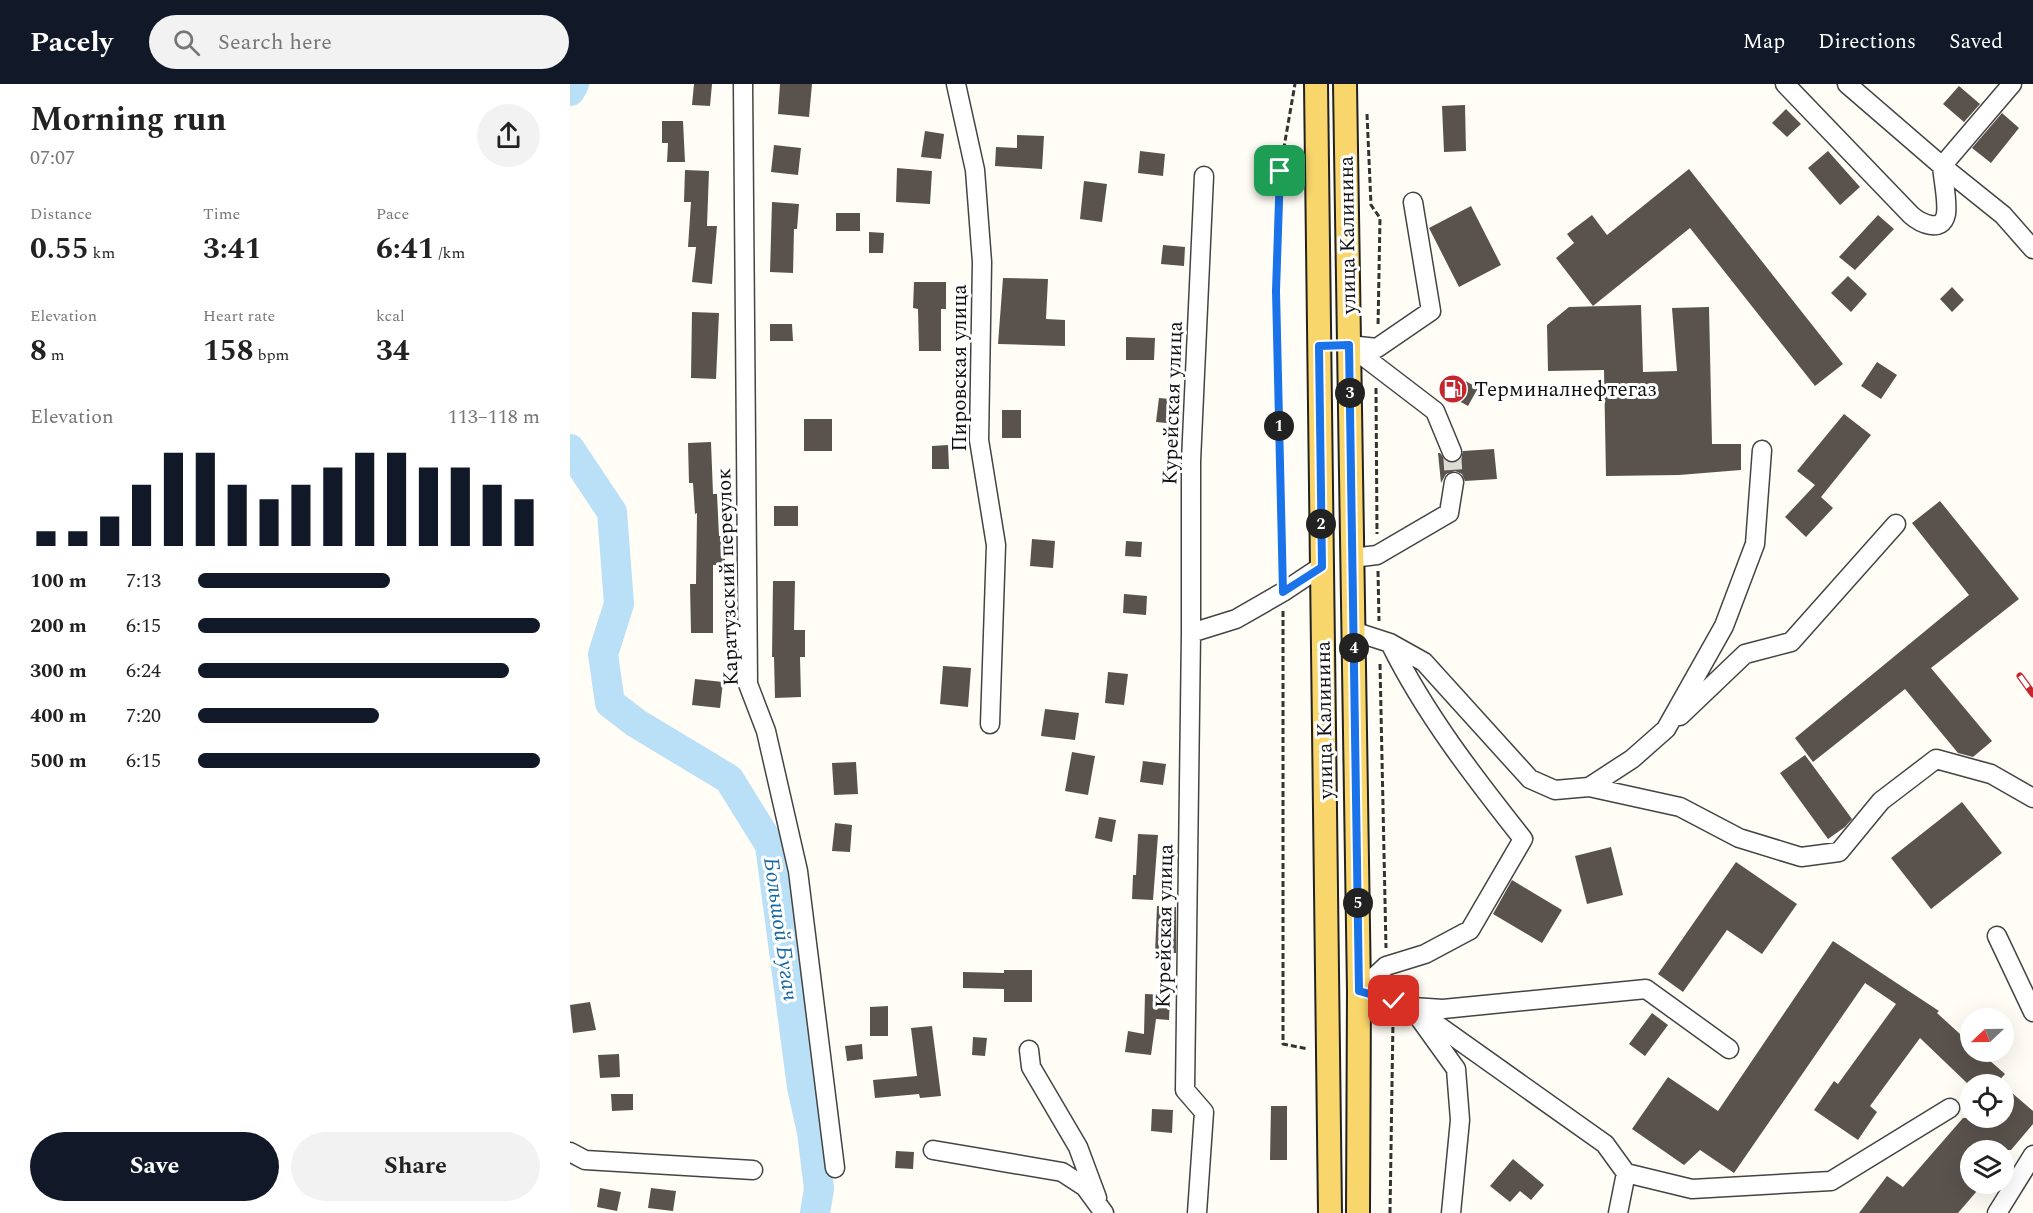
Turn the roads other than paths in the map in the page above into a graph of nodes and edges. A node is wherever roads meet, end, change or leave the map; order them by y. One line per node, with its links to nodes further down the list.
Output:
1 (743, 84): 39 (street, Каратузский переулок)
2 (956, 84): 25 (street, Пировская улица)
3 (1316, 84): 11 (main road, улица Калинина)
4 (1345, 84): 12 (main road, улица Калинина)
5 (1785, 84): 8 (street)
6 (1847, 84): 8 (street)
7 (2012, 84): 8 (street)
8 (1941, 166): 13 (street)
9 (1204, 176): 23 (street, Курейская улица)
10 (1413, 202): 14 (street)
11 (1318, 236): 12 (main road); 15 (main road, улица Калинина)
12 (1347, 236): 14 (main road, улица Калинина)
13 (2033, 249)
14 (1349, 345): 15 (main road); 17 (street); 20 (main road, улица Калинина)
15 (1319, 346): 21 (main road, улица Калинина)
16 (1762, 450): 26 (street)
17 (1452, 452)
18 (1454, 482): 20 (street)
19 (1896, 524): 26 (street)
20 (1352, 558): 22 (main road, улица Калинина)
21 (1322, 567): 23 (street); 44 (main road, улица Калинина)
22 (1353, 631): 24 (street); 30 (main road, улица Калинина)
23 (1191, 633): 43 (street, Курейская улица)
24 (1389, 644): 27 (street); 30 (street)
25 (990, 724)
26 (1666, 729): 27 (street)
27 (1589, 787): 28 (street)
28 (2033, 798)
29 (1997, 936): 32 (street)
30 (1359, 991): 31 (street); 45 (main road, улица Калинина)
31 (1412, 1007): 33 (street); 41 (street); 46 (street)
32 (2033, 1012)
33 (1729, 1049)
34 (1029, 1050): 42 (street)
35 (1950, 1108): 41 (street)
36 (933, 1150): 42 (street)
37 (570, 1152): 40 (street)
38 (2033, 1155): 48 (street)
39 (835, 1168)
40 (753, 1170)
41 (1626, 1173): 47 (street)
42 (1102, 1210)
43 (1197, 1213)
44 (1330, 1213)
45 (1358, 1213)
46 (1451, 1213)
47 (1618, 1213)
48 (1997, 1213)

